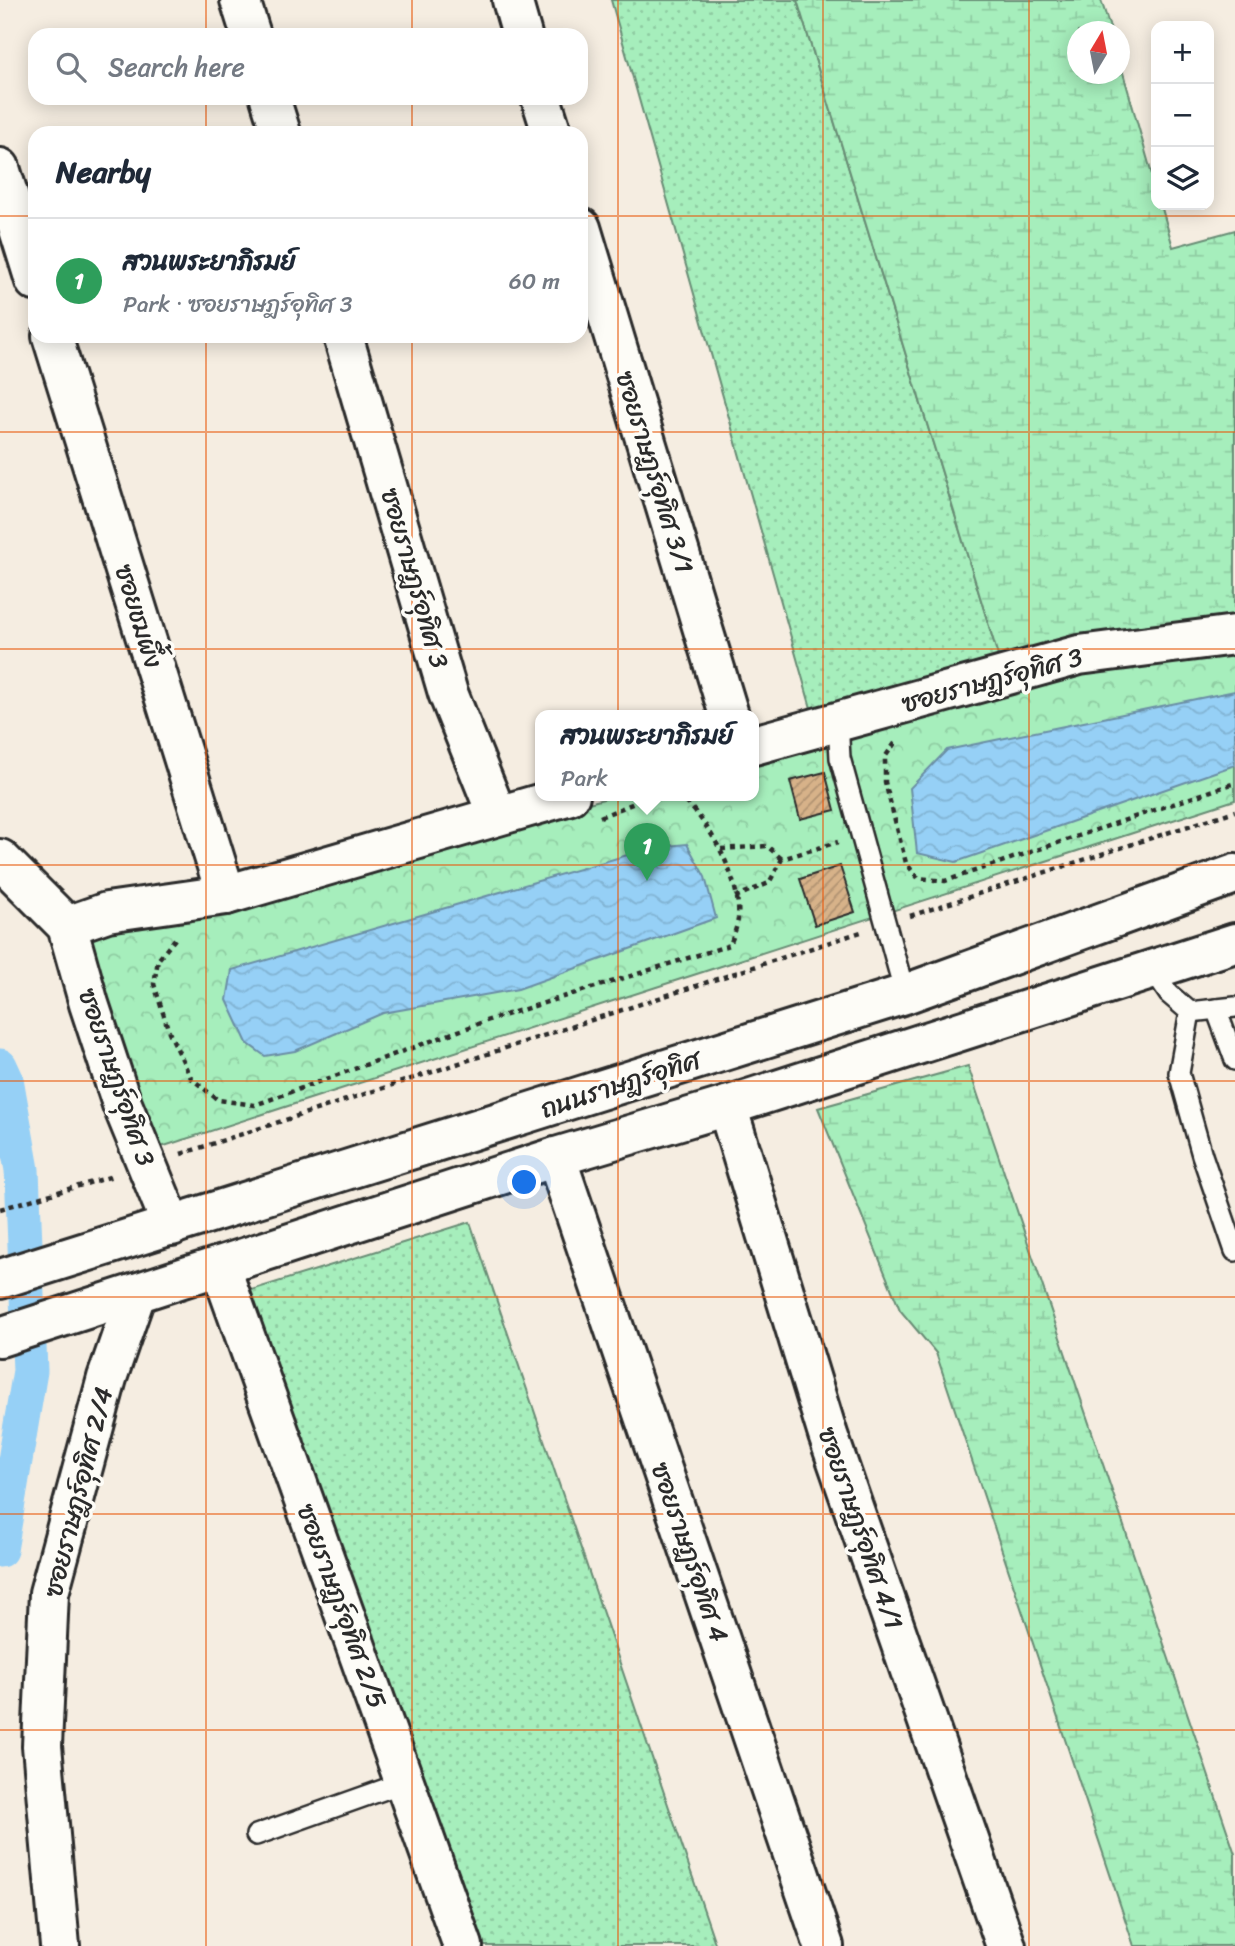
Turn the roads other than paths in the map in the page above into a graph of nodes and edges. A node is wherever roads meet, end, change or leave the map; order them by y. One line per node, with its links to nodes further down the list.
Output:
1 (240, 0): 3 (street)
2 (512, 0): 4 (street)
3 (249, 28)
4 (520, 28)
5 (272, 105): 7 (street)
6 (543, 105): 8 (street)
7 (279, 126)
8 (550, 126)
9 (0, 168): 11 (street)
10 (588, 251): 15 (street, ซอยราษฎร์อุทิศ 3/1)
11 (28, 258)
12 (54, 343): 22 (street, ซอยชมผึ้ง)
13 (345, 343): 19 (street, ซอยราษฎร์อุทิศ 3)
14 (1235, 635): 16 (street, ซอยราษฎร์อุทิศ 3)
15 (727, 710)
16 (838, 721): 17 (street, ซอยราษฎร์อุทิศ 3); 26 (lane)
17 (759, 744)
18 (582, 807): 19 (street)
19 (497, 815): 22 (street)
20 (0, 859): 23 (street, ซอยราษฎร์อุทิศ 3)
21 (1235, 874): 26 (street, ถนนราษฎร์อุทิศ)
22 (226, 895): 23 (street)
23 (67, 926): 32 (street, ซอยราษฎร์อุทิศ 3)
24 (1235, 943): 25 (street, ถนนราษฎร์อุทิศ)
25 (1152, 969): 28 (lane); 30 (street, ถนนราษฎร์อุทิศ)
26 (905, 994): 32 (street, ถนนราษฎร์อุทิศ)
27 (1226, 1008): 28 (lane); 29 (lane)
28 (1189, 1012): 33 (lane)
29 (1235, 1060)
30 (727, 1106): 31 (street, ถนนราษฎร์อุทิศ); 43 (street, ซอยราษฎร์อุทิศ 4/1)
31 (556, 1157): 34 (street, ถนนราษฎร์อุทิศ); 42 (street, ซอยราษฎร์อุทิศ 4)
32 (172, 1226): 35 (street, ถนนราษฎร์อุทิศ)
33 (1235, 1251)
34 (220, 1266): 36 (street, ถนนราษฎร์อุทิศ); 38 (street, ซอยราษฎร์อุทิศ 2/5)
35 (0, 1279)
36 (122, 1299): 37 (street, ถนนราษฎร์อุทิศ); 40 (street, ซอยราษฎร์อุทิศ 2/4)
37 (0, 1337)
38 (405, 1782): 39 (lane); 41 (street, ซอยราษฎร์อุทิศ 2/5)
39 (256, 1835)
40 (60, 1946)
41 (463, 1946)
42 (824, 1946)
43 (1006, 1946)

